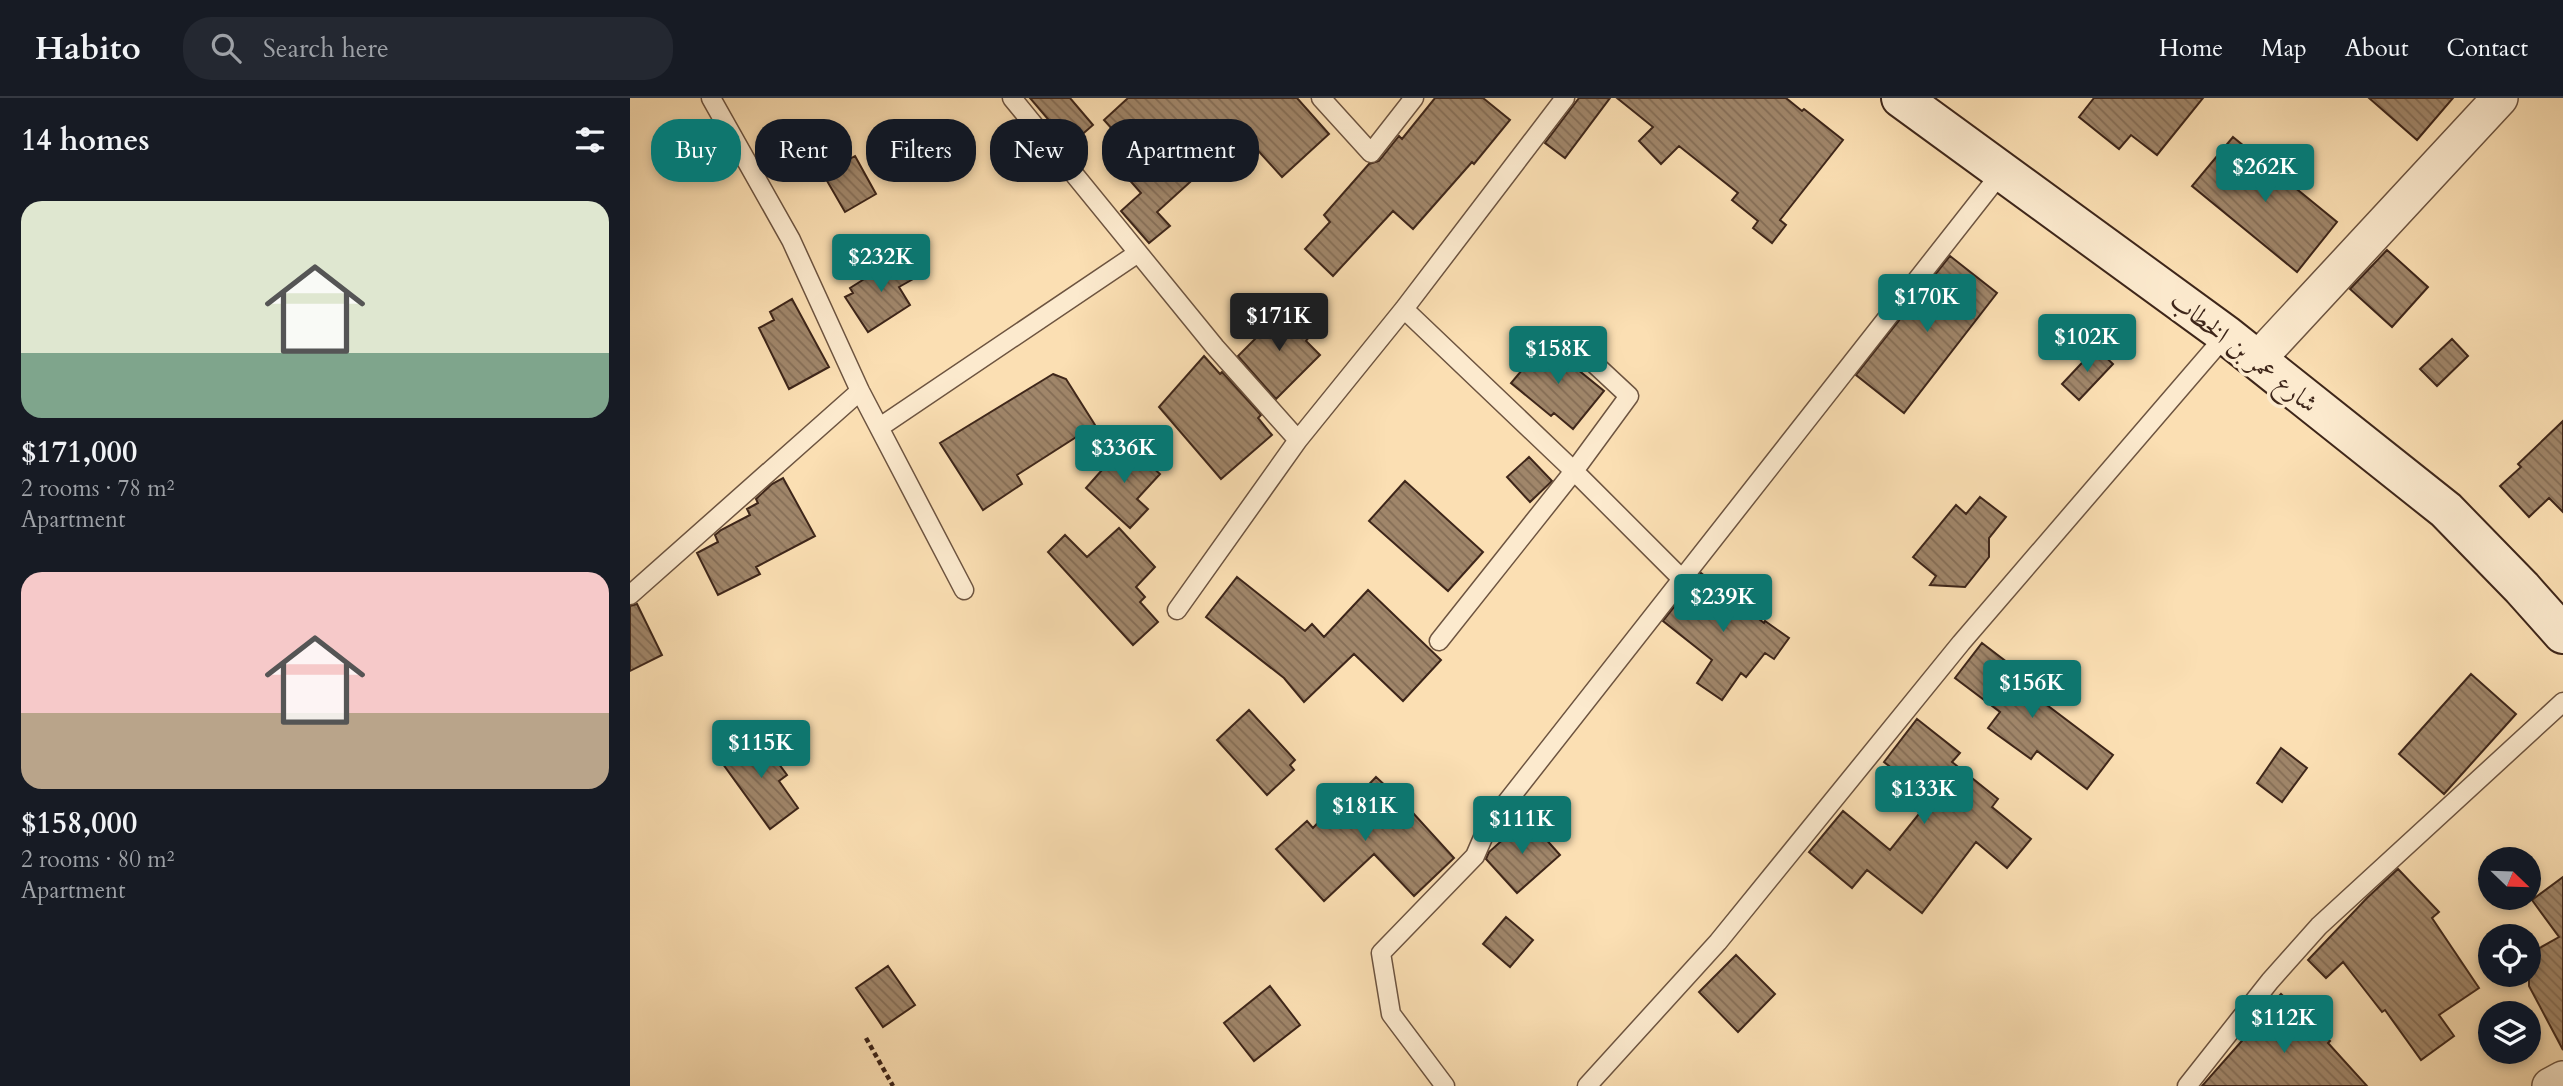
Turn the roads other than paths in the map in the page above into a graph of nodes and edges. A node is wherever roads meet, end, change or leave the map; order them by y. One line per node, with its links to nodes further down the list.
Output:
1 (711, 98): 14 (lane)
2 (1012, 98): 9 (lane)
3 (1321, 98): 4 (lane)
4 (1414, 98)
5 (1565, 98): 10 (lane)
6 (1901, 98): 8 (main road, شارع عمر بن الخطاب)
7 (2500, 98): 13 (street)
8 (2001, 173): 11 (main road, شارع عمر بن الخطاب); 18 (lane)
9 (1138, 253): 15 (lane); 16 (lane)
10 (1405, 309): 16 (lane); 17 (lane)
11 (2226, 335): 13 (main road, شارع عمر بن الخطاب); 27 (lane)
12 (1586, 356): 17 (lane)
13 (2257, 360): 22 (main road, شارع عمر بن الخطاب)
14 (860, 391): 15 (lane); 20 (lane)
15 (880, 427): 19 (lane)
16 (1298, 440): 21 (lane)
17 (1574, 471): 18 (lane); 23 (lane)
18 (1682, 579): 26 (lane)
19 (964, 590)
20 (630, 595)
21 (1177, 610)
22 (2563, 634)
23 (1439, 641)
24 (2563, 702): 28 (lane)
25 (2563, 1079): 29 (street)
26 (1445, 1086)
27 (1587, 1086)
28 (2187, 1086)
29 (2550, 1086)

